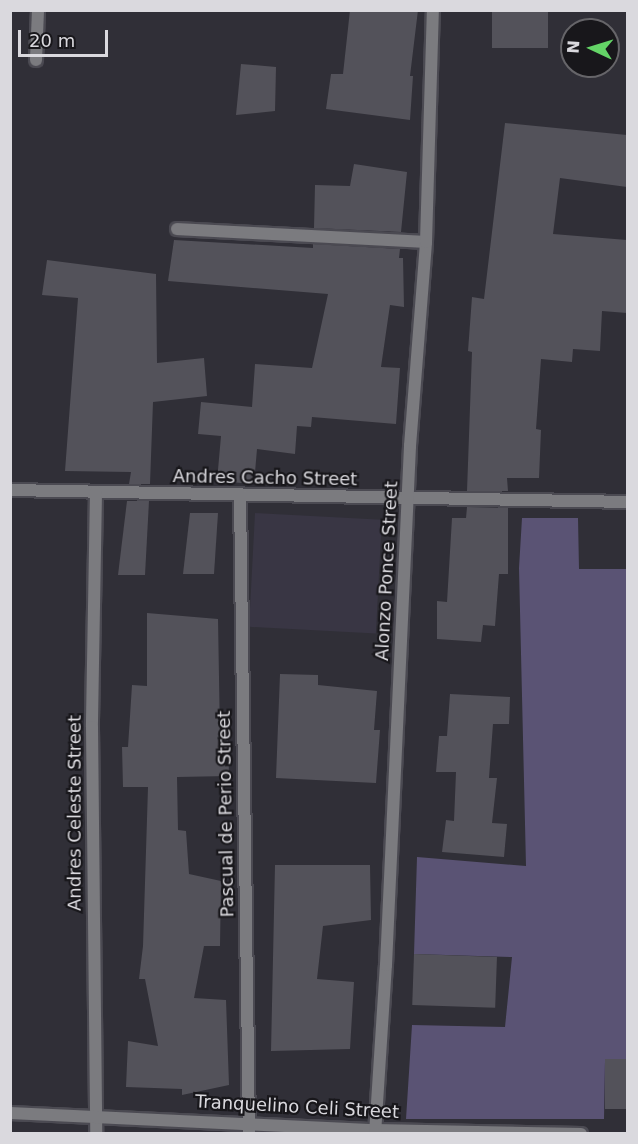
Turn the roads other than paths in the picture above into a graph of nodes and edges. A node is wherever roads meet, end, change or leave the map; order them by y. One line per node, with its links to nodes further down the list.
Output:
1 (38, 10): 3 (street)
2 (433, 10): 5 (street, Alonzo Ponce Street)
3 (36, 60)
4 (177, 229): 5 (street)
5 (426, 242): 9 (street, Alonzo Ponce Street)
6 (10, 490): 7 (street, Andres Cacho Street)
7 (96, 492): 8 (street, Andres Cacho Street); 12 (street, Andres Celeste Street)
8 (240, 495): 9 (street, Andres Cacho Street); 13 (street, Pascual de Perio Street)
9 (408, 499): 10 (street, Andres Cacho Street); 14 (street, Alonzo Ponce Street)
10 (627, 502)
11 (10, 1113): 12 (street, Tranquelino Celi Street)
12 (96, 1116): 13 (street, Tranquelino Celi Street); 15 (street, Andres Celeste Street)
13 (249, 1128): 14 (street, Tranquelino Celi Street)
14 (375, 1132): 16 (street, Tranquelino Celi Street)
15 (96, 1134)
16 (581, 1134)

